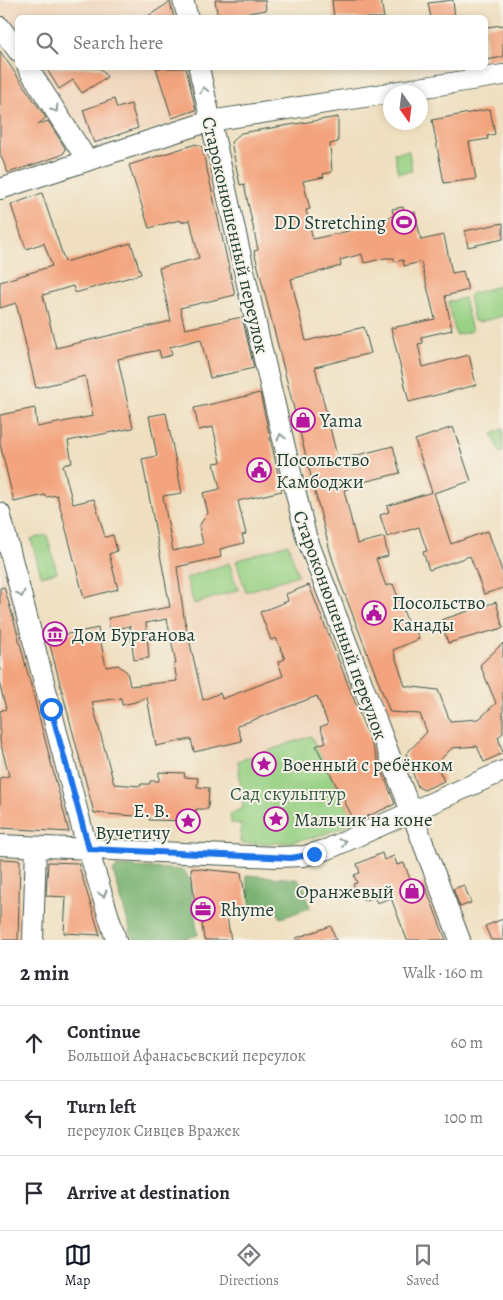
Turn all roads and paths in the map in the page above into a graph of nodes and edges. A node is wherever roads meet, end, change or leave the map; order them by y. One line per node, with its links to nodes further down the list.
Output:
1 (183, 0): 2 (street)
2 (187, 15)
3 (0, 27): 4 (street)
4 (15, 48)
5 (29, 70): 11 (street, one-way to 11)
6 (199, 70): 10 (street, Староконюшенный переулок, one-way to 6)
7 (503, 75): 8 (street)
8 (428, 87)
9 (383, 94): 10 (street)
10 (210, 121): 11 (street); 15 (street, Староконюшенный переулок, one-way to 10)
11 (87, 160): 12 (street)
12 (0, 189)
13 (0, 513): 18 (street, one-way to 18)
14 (503, 771): 15 (street)
15 (411, 813): 18 (street, one-way to 15); 21 (street, Староконюшенный переулок)
16 (0, 845): 17 (street)
17 (36, 846): 18 (street); 19 (street)
18 (89, 849): 20 (street, one-way to 20)
19 (33, 940)
20 (116, 940)
21 (460, 940)

